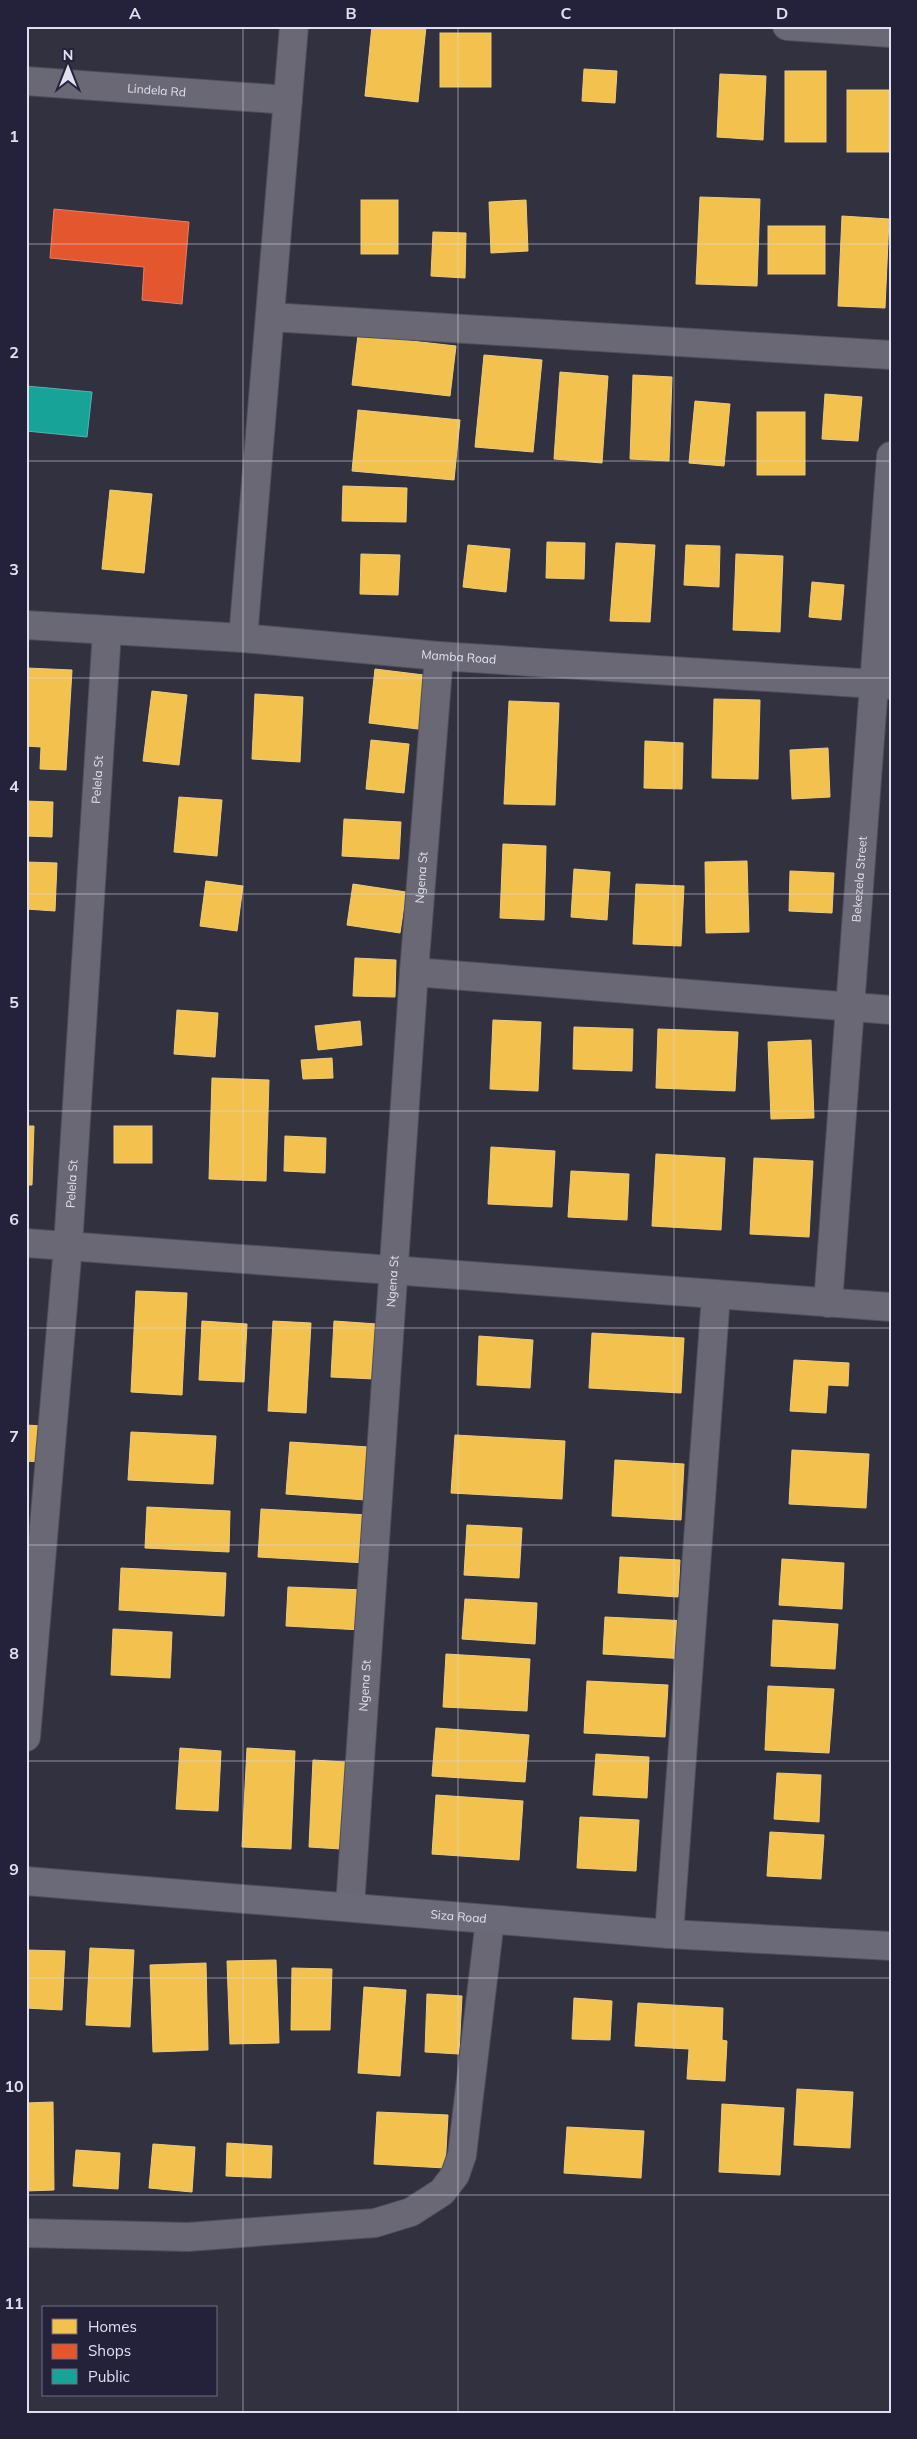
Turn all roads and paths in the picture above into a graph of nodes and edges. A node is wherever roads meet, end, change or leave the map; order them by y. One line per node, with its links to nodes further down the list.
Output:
1 (294, 26): 5 (street)
2 (787, 26): 3 (street)
3 (891, 33)
4 (26, 81): 5 (street, Lindela Rd)
5 (288, 100): 6 (street)
6 (270, 317): 7 (street); 11 (street)
7 (891, 356)
8 (891, 456): 13 (street, Bekezela Street)
9 (26, 625): 10 (street, Mamba Road)
10 (107, 631): 11 (street, Mamba Road); 18 (street, Pelela St)
11 (243, 638): 12 (street, Mamba Road)
12 (439, 656): 13 (street, Mamba Road); 14 (street, Ngena St)
13 (882, 684): 15 (street, Bekezela Street)
14 (414, 972): 15 (street); 19 (street, Ngena St)
15 (850, 1007): 16 (street); 21 (street, Bekezela Street)
16 (891, 1010)
17 (26, 1243): 18 (street)
18 (68, 1246): 19 (street); 23 (street, Pelela St)
19 (395, 1271): 20 (street); 25 (street, Ngena St)
20 (716, 1295): 21 (street); 27 (street)
21 (828, 1303): 22 (street)
22 (891, 1307)
23 (26, 1737)
24 (26, 1881): 25 (street, Siza Road)
25 (350, 1906): 26 (street, Siza Road)
26 (490, 1920): 27 (street, Siza Road); 29 (street)
27 (669, 1934): 28 (street, Siza Road)
28 (891, 1946)
29 (26, 2233)

